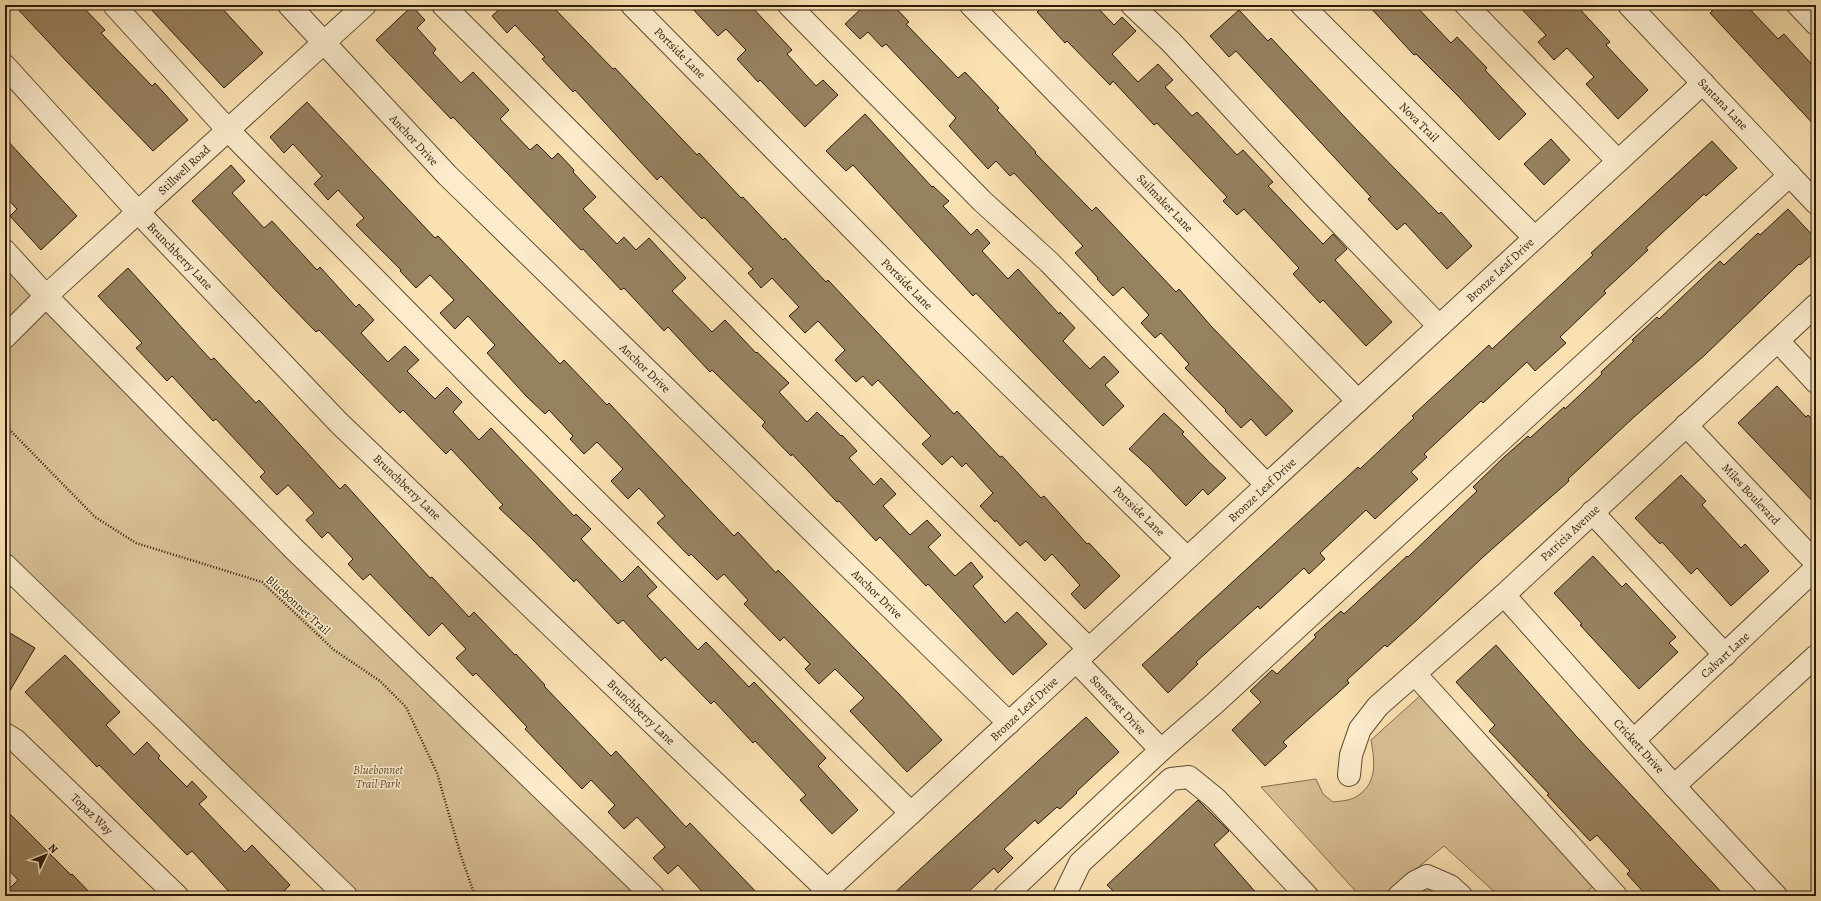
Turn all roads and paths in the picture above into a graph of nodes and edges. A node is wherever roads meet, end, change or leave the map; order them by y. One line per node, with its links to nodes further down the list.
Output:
1 (114, 5): 17 (street)
2 (289, 5): 14 (street, Anchor Drive)
3 (365, 5): 14 (street, Stillwell Road)
4 (443, 5): 40 (street, Somerset Drive)
5 (632, 5): 35 (street, Portside Lane)
6 (789, 5): 33 (street)
7 (971, 5): 30 (street, Sailmaker Lane)
8 (1132, 5): 26 (street)
9 (1302, 5): 22 (street, Nova Trail)
10 (1466, 5): 18 (street)
11 (1628, 5): 16 (street, Santana Lane)
12 (1798, 5): 13 (street)
13 (1816, 24)
14 (324, 42): 17 (street, Stillwell Road); 44 (street, Anchor Drive)
15 (5, 66): 21 (street, Brunchberry Lane)
16 (1703, 83): 18 (street, Bronze Leaf Drive); 19 (street, Santana Lane)
17 (228, 130): 21 (street, Stillwell Road); 50 (street)
18 (1618, 162): 22 (street, Bronze Leaf Drive)
19 (1790, 175): 20 (street, Santana Lane); 47 (street)
20 (1816, 203)
21 (138, 212): 24 (street, Stillwell Road); 51 (street, Brunchberry Lane)
22 (1535, 238): 26 (street, Bronze Leaf Drive)
23 (5, 251): 24 (street)
24 (46, 296): 27 (street, Stillwell Road); 55 (street)
25 (1816, 305): 28 (street, Patricia Avenue)
26 (1439, 326): 30 (street, Bronze Leaf Drive)
27 (5, 337)
28 (1778, 341): 29 (street); 32 (street, Patricia Avenue)
29 (1816, 382)
30 (1358, 401): 33 (street, Bronze Leaf Drive)
31 (5, 425): 54 (path, Bluebonnet Trail)
32 (1686, 425): 34 (street, Patricia Avenue); 36 (street, Miles Boulevard)
33 (1267, 485): 35 (street, Bronze Leaf Drive)
34 (1592, 512): 39 (street, Patricia Avenue); 41 (street)
35 (1187, 558): 40 (street, Bronze Leaf Drive)
36 (1816, 564)
37 (5, 565): 53 (street)
38 (1816, 568): 41 (street, Calvart Lane)
39 (1504, 595): 43 (street, Patricia Avenue); 46 (street, Crickett Drive)
40 (1083, 655): 44 (street, Bronze Leaf Drive); 47 (street, Somerset Drive)
41 (1725, 655): 46 (street, Calvart Lane)
42 (1816, 656): 49 (street)
43 (1415, 674): 48 (street, Patricia Avenue); 61 (street)
44 (1009, 723): 50 (street, Bronze Leaf Drive)
45 (5, 734): 52 (street, Topaz Way)
46 (1634, 740): 49 (street, Crickett Drive)
47 (1160, 750): 56 (street)
48 (1349, 775)
49 (1674, 786): 62 (street, Crickett Drive)
50 (911, 813): 51 (street, Bronze Leaf Drive)
51 (824, 893)
52 (177, 896)
53 (346, 896)
54 (474, 896)
55 (653, 896)
56 (1005, 896)
57 (1064, 896): 58 (street)
58 (1307, 896)
59 (1399, 896): 60 (street)
60 (1461, 896)
61 (1616, 896)
62 (1776, 896)

